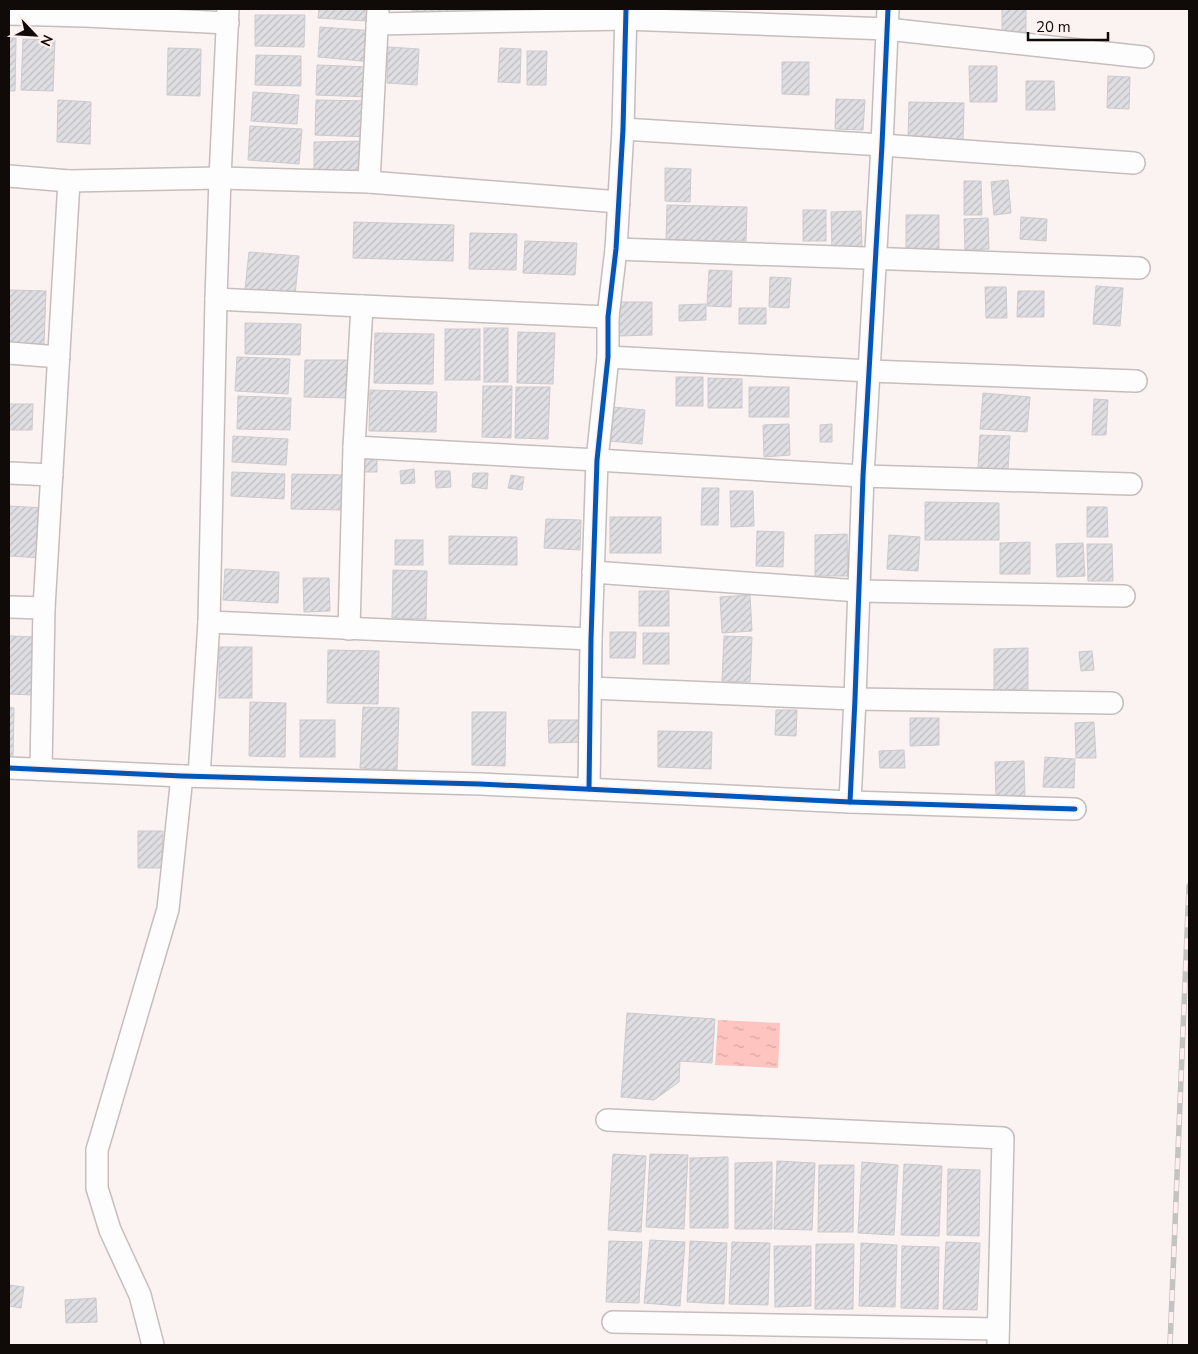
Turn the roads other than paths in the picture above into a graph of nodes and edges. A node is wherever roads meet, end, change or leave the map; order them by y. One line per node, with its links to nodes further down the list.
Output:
1 (85, 12): 2 (street); 4 (street)
2 (9, 14)
3 (625, 14): 5 (street); 6 (street); 8 (street)
4 (228, 16): 12 (street)
5 (378, 16): 14 (street)
6 (888, 19): 7 (street); 9 (street)
7 (1143, 57)
8 (623, 129): 9 (street); 15 (street)
9 (882, 145): 10 (street); 17 (street)
10 (1134, 163)
11 (9, 176): 13 (street)
12 (220, 178): 13 (street); 14 (street); 19 (street)
13 (69, 181): 23 (street)
14 (369, 182): 15 (street)
15 (618, 202): 16 (street)
16 (616, 248): 17 (street); 21 (street)
17 (876, 259): 18 (street); 25 (street)
18 (1139, 268)
19 (216, 299): 20 (street); 38 (street)
20 (362, 306): 21 (street); 27 (street)
21 (608, 317): 24 (street)
22 (9, 353): 23 (street)
23 (59, 357): 30 (street)
24 (608, 357): 25 (street); 28 (street)
25 (870, 371): 26 (street); 31 (street)
26 (1136, 381)
27 (354, 447): 28 (street); 39 (street)
28 (597, 460): 31 (street); 33 (street)
29 (9, 473): 30 (street)
30 (52, 475): 37 (street)
31 (864, 476): 32 (street); 34 (street)
32 (1131, 484)
33 (593, 572): 34 (street); 40 (street)
34 (859, 591): 35 (street); 42 (street)
35 (1124, 596)
36 (9, 607): 37 (street)
37 (44, 608): 45 (street)
38 (209, 622): 39 (street); 46 (street)
39 (350, 629): 40 (street)
40 (591, 639): 41 (street)
41 (590, 688): 42 (street); 47 (street)
42 (856, 699): 43 (street); 48 (street)
43 (1112, 703)
44 (9, 768): 45 (street)
45 (41, 769): 46 (street)
46 (190, 776): 47 (street); 53 (street)
47 (589, 789): 48 (street)
48 (850, 802): 49 (street)
49 (1075, 809)
50 (607, 1120): 52 (street)
51 (613, 1322): 52 (street)
52 (998, 1337)
53 (153, 1345)

